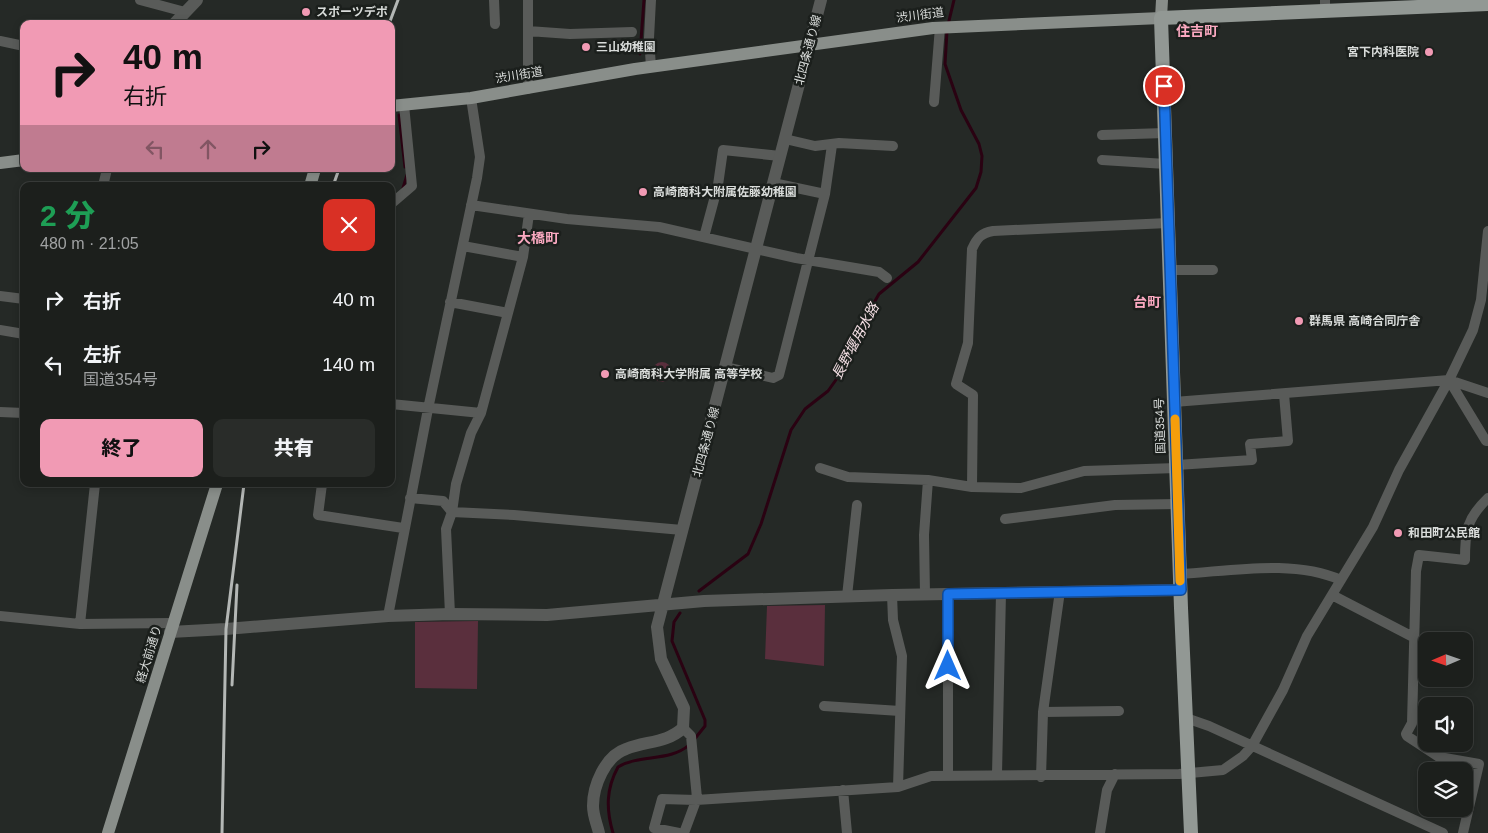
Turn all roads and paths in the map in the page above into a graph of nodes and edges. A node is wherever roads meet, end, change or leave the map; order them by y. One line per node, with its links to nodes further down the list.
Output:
1 (140, 0): 10 (street)
2 (196, 0): 10 (street)
3 (494, 0): 13 (street)
4 (528, 0): 15 (street)
5 (651, 0): 20 (street)
6 (821, 0): 18 (street, 北四条通り線)
7 (1162, 0): 11 (main road)
8 (1488, 4): 9 (highway, 渋川街道)
9 (1325, 6): 11 (highway, 渋川街道)
10 (185, 12): 12 (street)
11 (1161, 18): 14 (main road, 渋川街道); 25 (highway, 国道354号)
12 (178, 20)
13 (495, 24)
14 (946, 27): 18 (main road, 渋川街道); 23 (street)
15 (528, 31): 16 (street); 21 (street)
16 (632, 32)
17 (0, 41): 19 (street)
18 (810, 44): 20 (main road, 渋川街道); 27 (street, 北四条通り線)
19 (20, 45)
20 (651, 67): 21 (main road, 渋川街道)
21 (528, 89): 22 (main road, 渋川街道)
22 (471, 98): 24 (main road, 渋川街道); 38 (street)
23 (934, 102)
24 (398, 105): 37 (street)
25 (1165, 133): 26 (street); 34 (highway, 国道354号)
26 (1102, 135)
27 (785, 139): 28 (street); 30 (street, 北四条通り線)
28 (832, 144): 29 (street); 36 (street)
29 (893, 146)
30 (780, 156): 35 (street, 北四条通り線); 42 (street)
31 (20, 160): 33 (main road)
32 (1102, 160): 34 (street)
33 (0, 163)
34 (1166, 164): 40 (highway, 国道354号)
35 (773, 182): 36 (street); 44 (street, 北四条通り線)
36 (825, 194): 46 (street)
37 (395, 201)
38 (472, 205): 39 (street); 43 (street)
39 (529, 214): 42 (street); 45 (street)
40 (1168, 223): 47 (highway, 国道354号); 73 (street)
41 (1488, 231): 57 (street)
42 (704, 237): 44 (street)
43 (463, 246): 45 (street); 52 (street)
44 (756, 248): 46 (street); 56 (street, 北四条通り線)
45 (523, 257): 53 (street)
46 (807, 260): 49 (street); 56 (street)
47 (1170, 270): 48 (street); 60 (highway, 国道354号)
48 (1212, 270)
49 (887, 278)
50 (0, 296): 51 (street)
51 (20, 298)
52 (450, 302): 53 (street); 62 (street)
53 (508, 313): 65 (street)
54 (0, 330): 55 (street)
55 (20, 333)
56 (726, 367): 81 (street, 北四条通り線)
57 (1449, 380): 58 (street); 59 (street); 66 (street); 83 (street)
58 (1488, 393)
59 (1284, 394): 60 (street); 67 (street)
60 (1174, 402): 67 (highway, 国道354号)
61 (395, 405): 62 (street)
62 (428, 409): 65 (street); 74 (street)
63 (20, 410): 64 (street)
64 (0, 412)
65 (481, 413): 78 (street)
66 (1488, 441)
67 (1177, 466): 73 (street); 76 (highway, 国道354号)
68 (820, 468): 69 (street)
69 (928, 480): 73 (street); 87 (street)
70 (95, 487): 96 (street)
71 (216, 487): 97 (main road, 経大前通り)
72 (322, 487): 80 (street)
73 (972, 487)
74 (410, 498): 78 (street); 80 (street)
75 (1488, 498): 98 (street)
76 (1178, 504): 79 (street); 82 (highway, 国道354号)
77 (857, 505): 91 (street)
78 (452, 512): 81 (street); 93 (street)
79 (1005, 520)
80 (404, 528): 95 (street)
81 (682, 530): 92 (street, 北四条通り線)
82 (1180, 574): 83 (street); 84 (highway, 国道354号)
83 (1341, 580): 90 (street)
84 (1181, 590): 85 (street); 103 (highway, 国道354号)
85 (1060, 592): 86 (street); 102 (street)
86 (1001, 593): 88 (street); 107 (street)
87 (925, 594): 88 (street); 89 (street)
88 (948, 594): 109 (street)
89 (892, 595): 91 (street); 100 (street)
90 (1332, 595): 98 (street); 105 (street)
91 (847, 596): 92 (street)
92 (661, 606): 93 (street); 104 (street, 北四条通り線)
93 (450, 614): 95 (street)
94 (0, 616): 96 (street)
95 (388, 616): 97 (street)
96 (80, 624): 97 (street)
97 (171, 628): 114 (main road, 経大前通り)
98 (1413, 636): 122 (street)
99 (824, 706): 100 (street)
100 (900, 711): 111 (street)
101 (1119, 711): 102 (street)
102 (1043, 712): 110 (street)
103 (1186, 718): 105 (street); 106 (highway, 国道354号)
104 (687, 732): 113 (street); 115 (street)
105 (1252, 746): 106 (street); 121 (street)
106 (1189, 773): 108 (street); 120 (highway, 国道354号)
107 (997, 774): 109 (street); 110 (street)
108 (1115, 774): 110 (street); 119 (street)
109 (948, 776): 111 (street)
110 (1041, 777)
111 (898, 787): 112 (street)
112 (843, 790): 113 (street); 118 (street)
113 (696, 800): 116 (street); 117 (street)
114 (108, 833)
115 (599, 833)
116 (679, 833)
117 (684, 833)
118 (847, 833)
119 (1100, 833)
120 (1192, 833)
121 (1443, 833)
122 (1463, 833)

